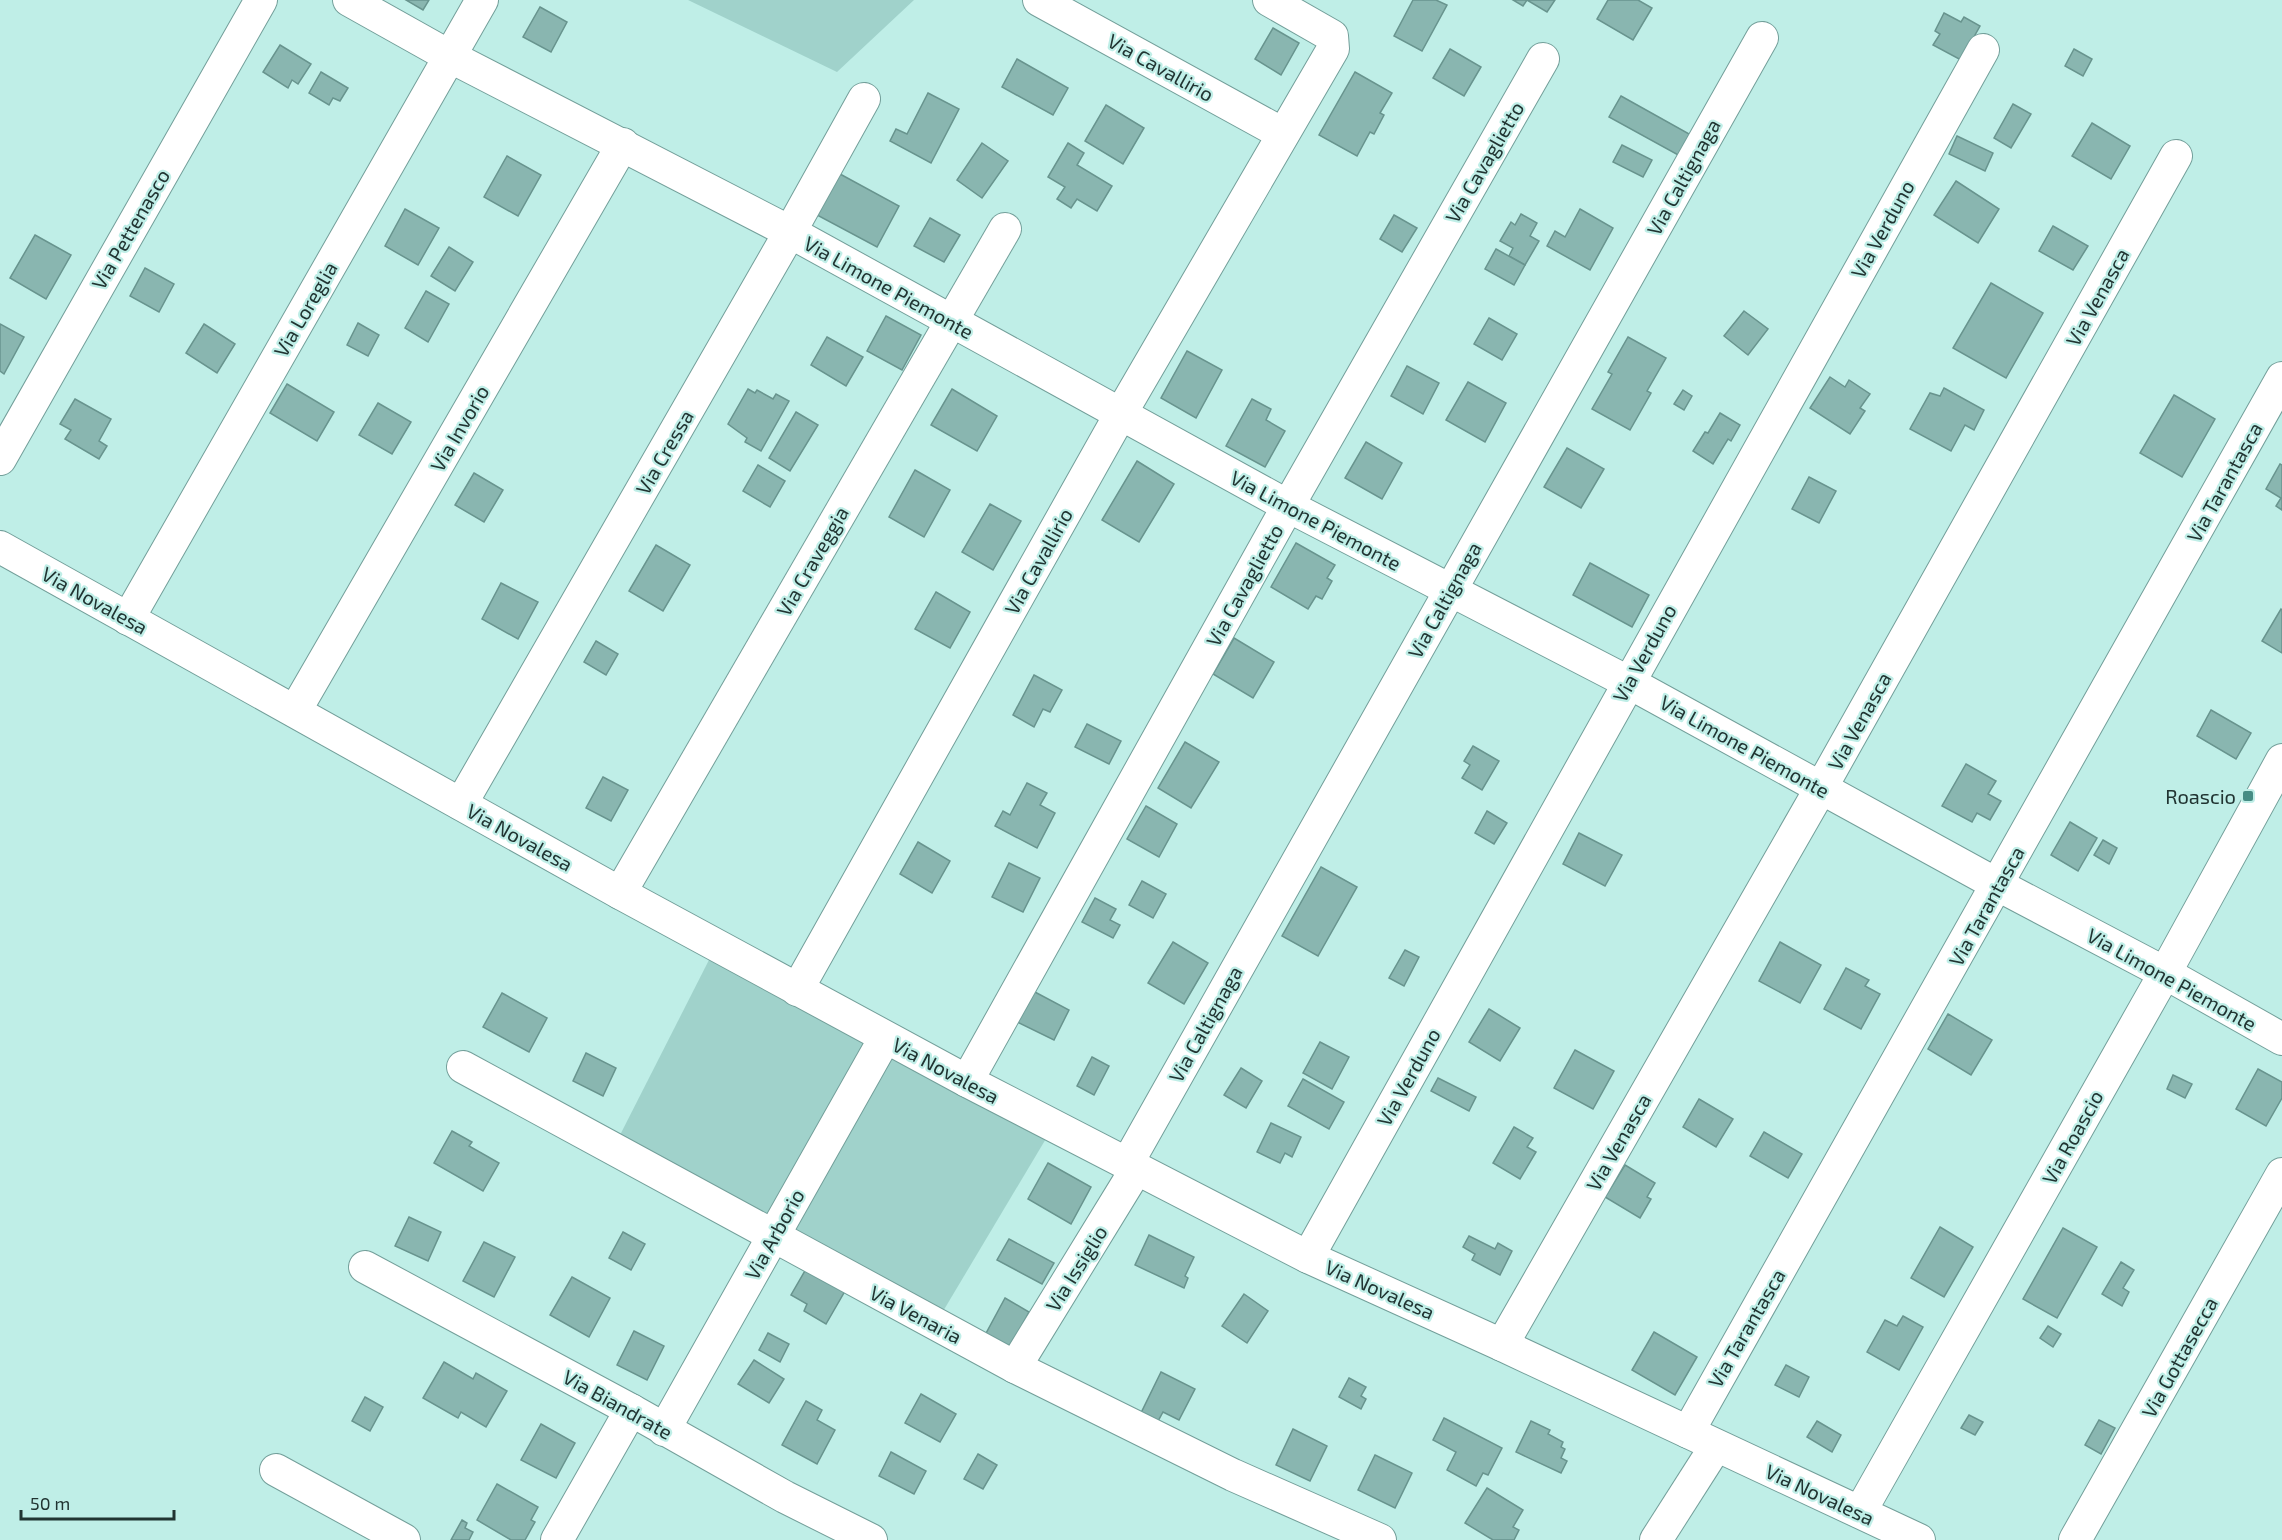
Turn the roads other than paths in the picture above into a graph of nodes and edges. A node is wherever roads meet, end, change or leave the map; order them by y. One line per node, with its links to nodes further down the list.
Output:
1 (261, 0): 19 (street, Via Pettenasco)
2 (350, 0): 8 (street, Via Limone Piemonte)
3 (482, 0): 8 (street, Via Loreglia)
4 (1039, 0): 11 (street, Via Cavallirio)
5 (1269, 0): 11 (street, Via Cavallirio)
6 (1762, 38): 22 (street, Via Caltignaga)
7 (1983, 50): 24 (street, Via Verduno)
8 (449, 56): 12 (street, Via Limone Piemonte); 23 (street, Via Loreglia)
9 (1543, 59): 20 (street, Via Cavaglietto)
10 (864, 99): 15 (street, Via Cressa)
11 (1283, 134): 18 (street, Via Cavallirio)
12 (622, 144): 15 (street, Via Limone Piemonte); 25 (street, Via Invorio)
13 (2176, 156): 27 (street, Via Venasca)
14 (1005, 230): 16 (street, Via Craveggia)
15 (790, 232): 16 (street, Via Limone Piemonte); 28 (street, Via Cressa)
16 (951, 322): 18 (street, Via Limone Piemonte); 30 (street, Via Craveggia)
17 (2282, 378): 29 (street, Via Tarantasca)
18 (1120, 415): 20 (street, Via Limone Piemonte); 32 (street, Via Cavallirio)
19 (0, 459)
20 (1288, 506): 22 (street, Via Limone Piemonte); 36 (street, Via Cavaglietto)
21 (0, 547): 23 (street, Via Novalesa)
22 (1450, 590): 24 (street, Via Limone Piemonte); 37 (street, Via Caltignaga)
23 (128, 618): 25 (street, Via Novalesa)
24 (1628, 682): 27 (street, Via Limone Piemonte); 40 (street, Via Verduno)
25 (295, 711): 28 (street, Via Novalesa)
26 (2282, 760): 31 (street, Via Roascio)
27 (1821, 788): 29 (street, Via Limone Piemonte); 42 (street, Via Venasca)
28 (461, 804): 30 (street, Via Novalesa)
29 (1998, 885): 31 (street, Via Limone Piemonte); 46 (street, Via Tarantasca)
30 (620, 893): 32 (street, Via Novalesa)
31 (2165, 973): 34 (street, Via Limone Piemonte); 49 (street, Via Roascio)
32 (797, 990): 33 (street, Via Novalesa)
33 (885, 1038): 36 (street, Via Novalesa); 39 (street, Via Arborio)
34 (2282, 1039)
35 (463, 1067): 39 (street, Via Venaria)
36 (967, 1081): 37 (street, Via Novalesa)
37 (1132, 1166): 40 (street, Via Novalesa); 43 (street, Via Issiglio)
38 (2282, 1174): 56 (street, Via Gottasecca)
39 (772, 1236): 43 (street, Via Venaria); 45 (street, Via Arborio)
40 (1308, 1257): 42 (street, Via Novalesa)
41 (365, 1268): 44 (street, Via Biandrate)
42 (1502, 1345): 46 (street, Via Novalesa)
43 (1015, 1367): 53 (street, Via Venaria)
44 (631, 1410): 45 (street, Via Biandrate); 51 (street)
45 (664, 1430): 52 (street, Via Biandrate)
46 (1688, 1432): 47 (street, Via Novalesa)
47 (1716, 1446): 49 (street, Via Novalesa); 54 (street)
48 (276, 1470): 50 (street)
49 (1860, 1512): 55 (street, Via Novalesa)
50 (404, 1540)
51 (557, 1540)
52 (871, 1540)
53 (1380, 1540)
54 (1656, 1540)
55 (1919, 1540)
56 (2075, 1540)

